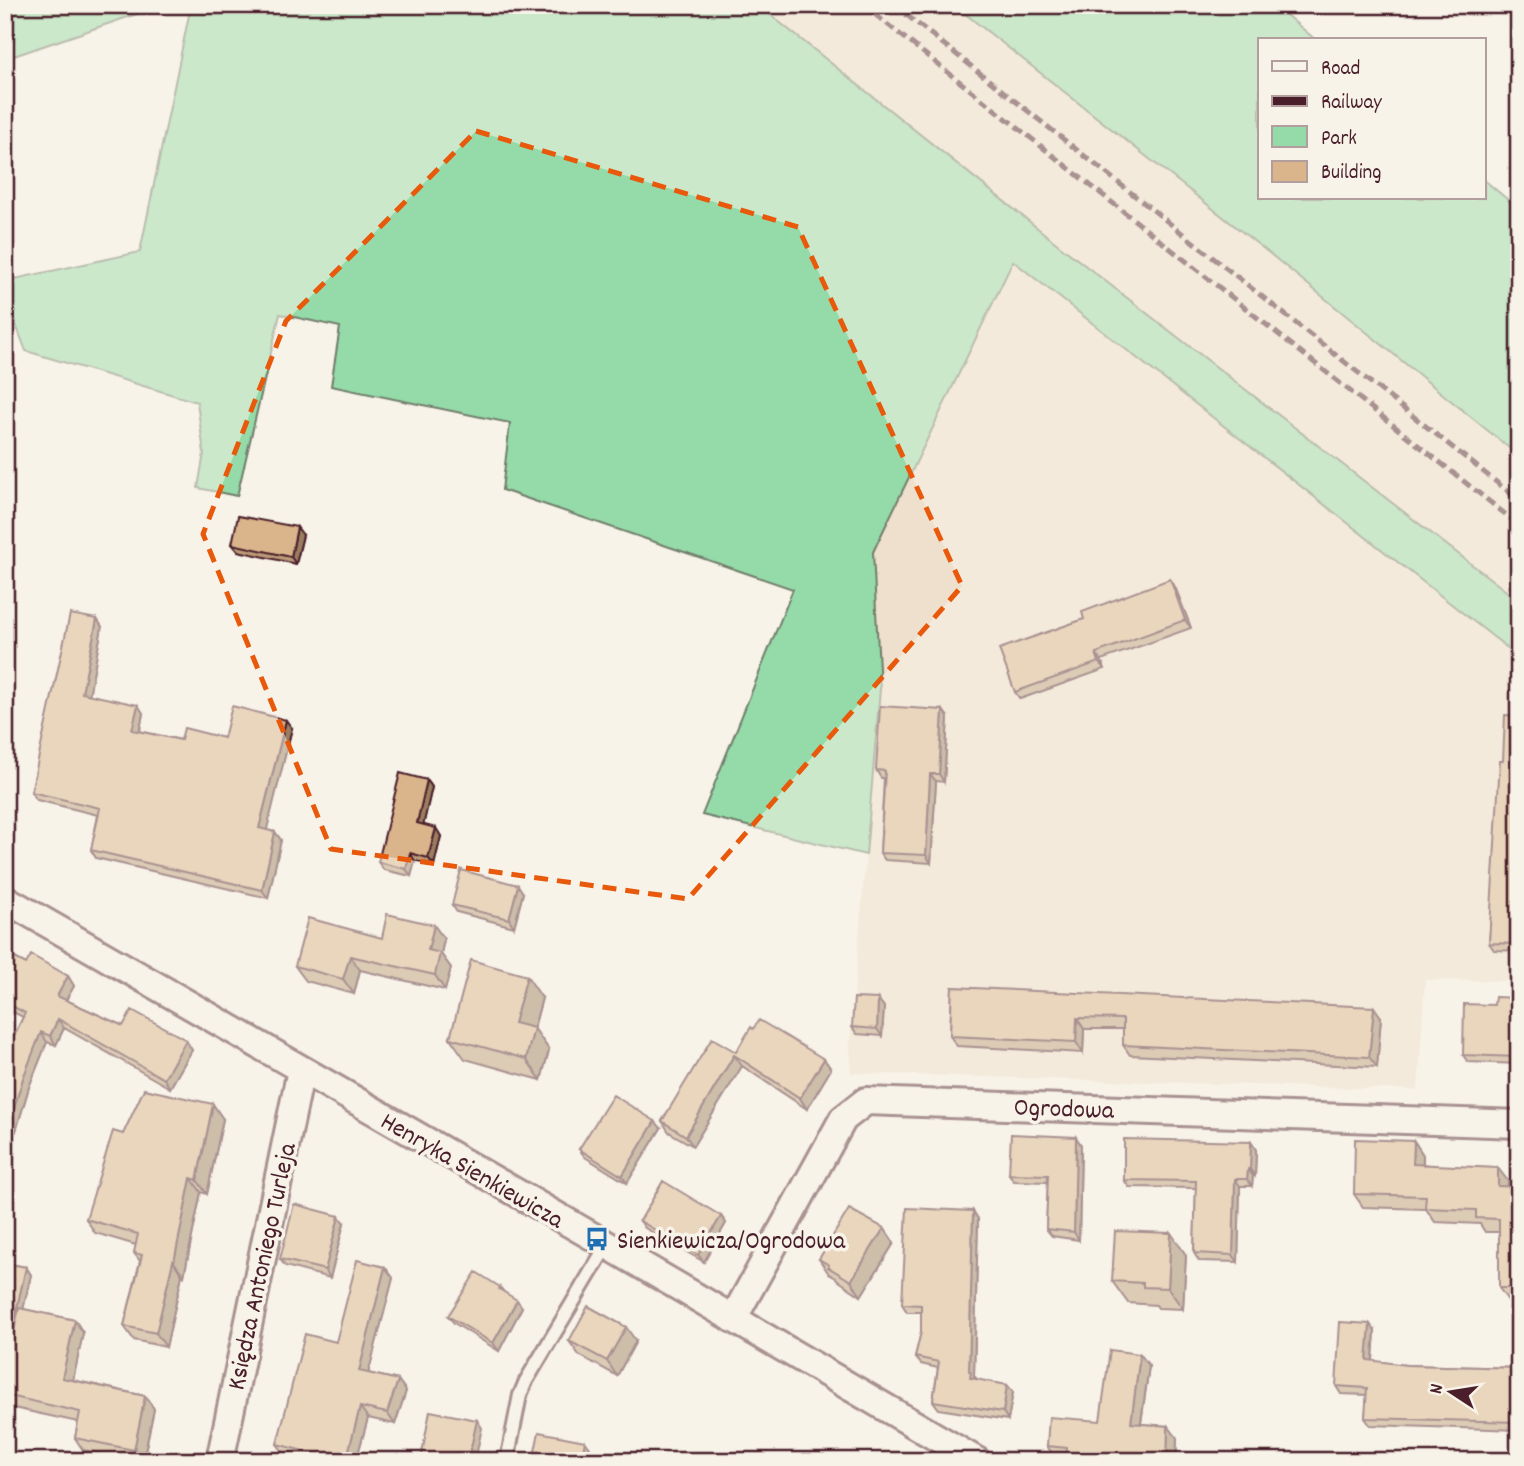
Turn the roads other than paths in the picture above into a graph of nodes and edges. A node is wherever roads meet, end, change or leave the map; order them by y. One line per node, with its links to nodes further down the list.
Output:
1 (5, 899): 2 (street, Henryka Sienkiewicza)
2 (301, 1070): 4 (street, Henryka Sienkiewicza); 6 (street, Księdza Antoniego Turleja)
3 (1519, 1124): 5 (street, Ogrodowa)
4 (607, 1245): 5 (street, Henryka Sienkiewicza); 7 (lane)
5 (733, 1319): 8 (street, Henryka Sienkiewicza)
6 (220, 1461)
7 (507, 1461)
8 (977, 1461)

